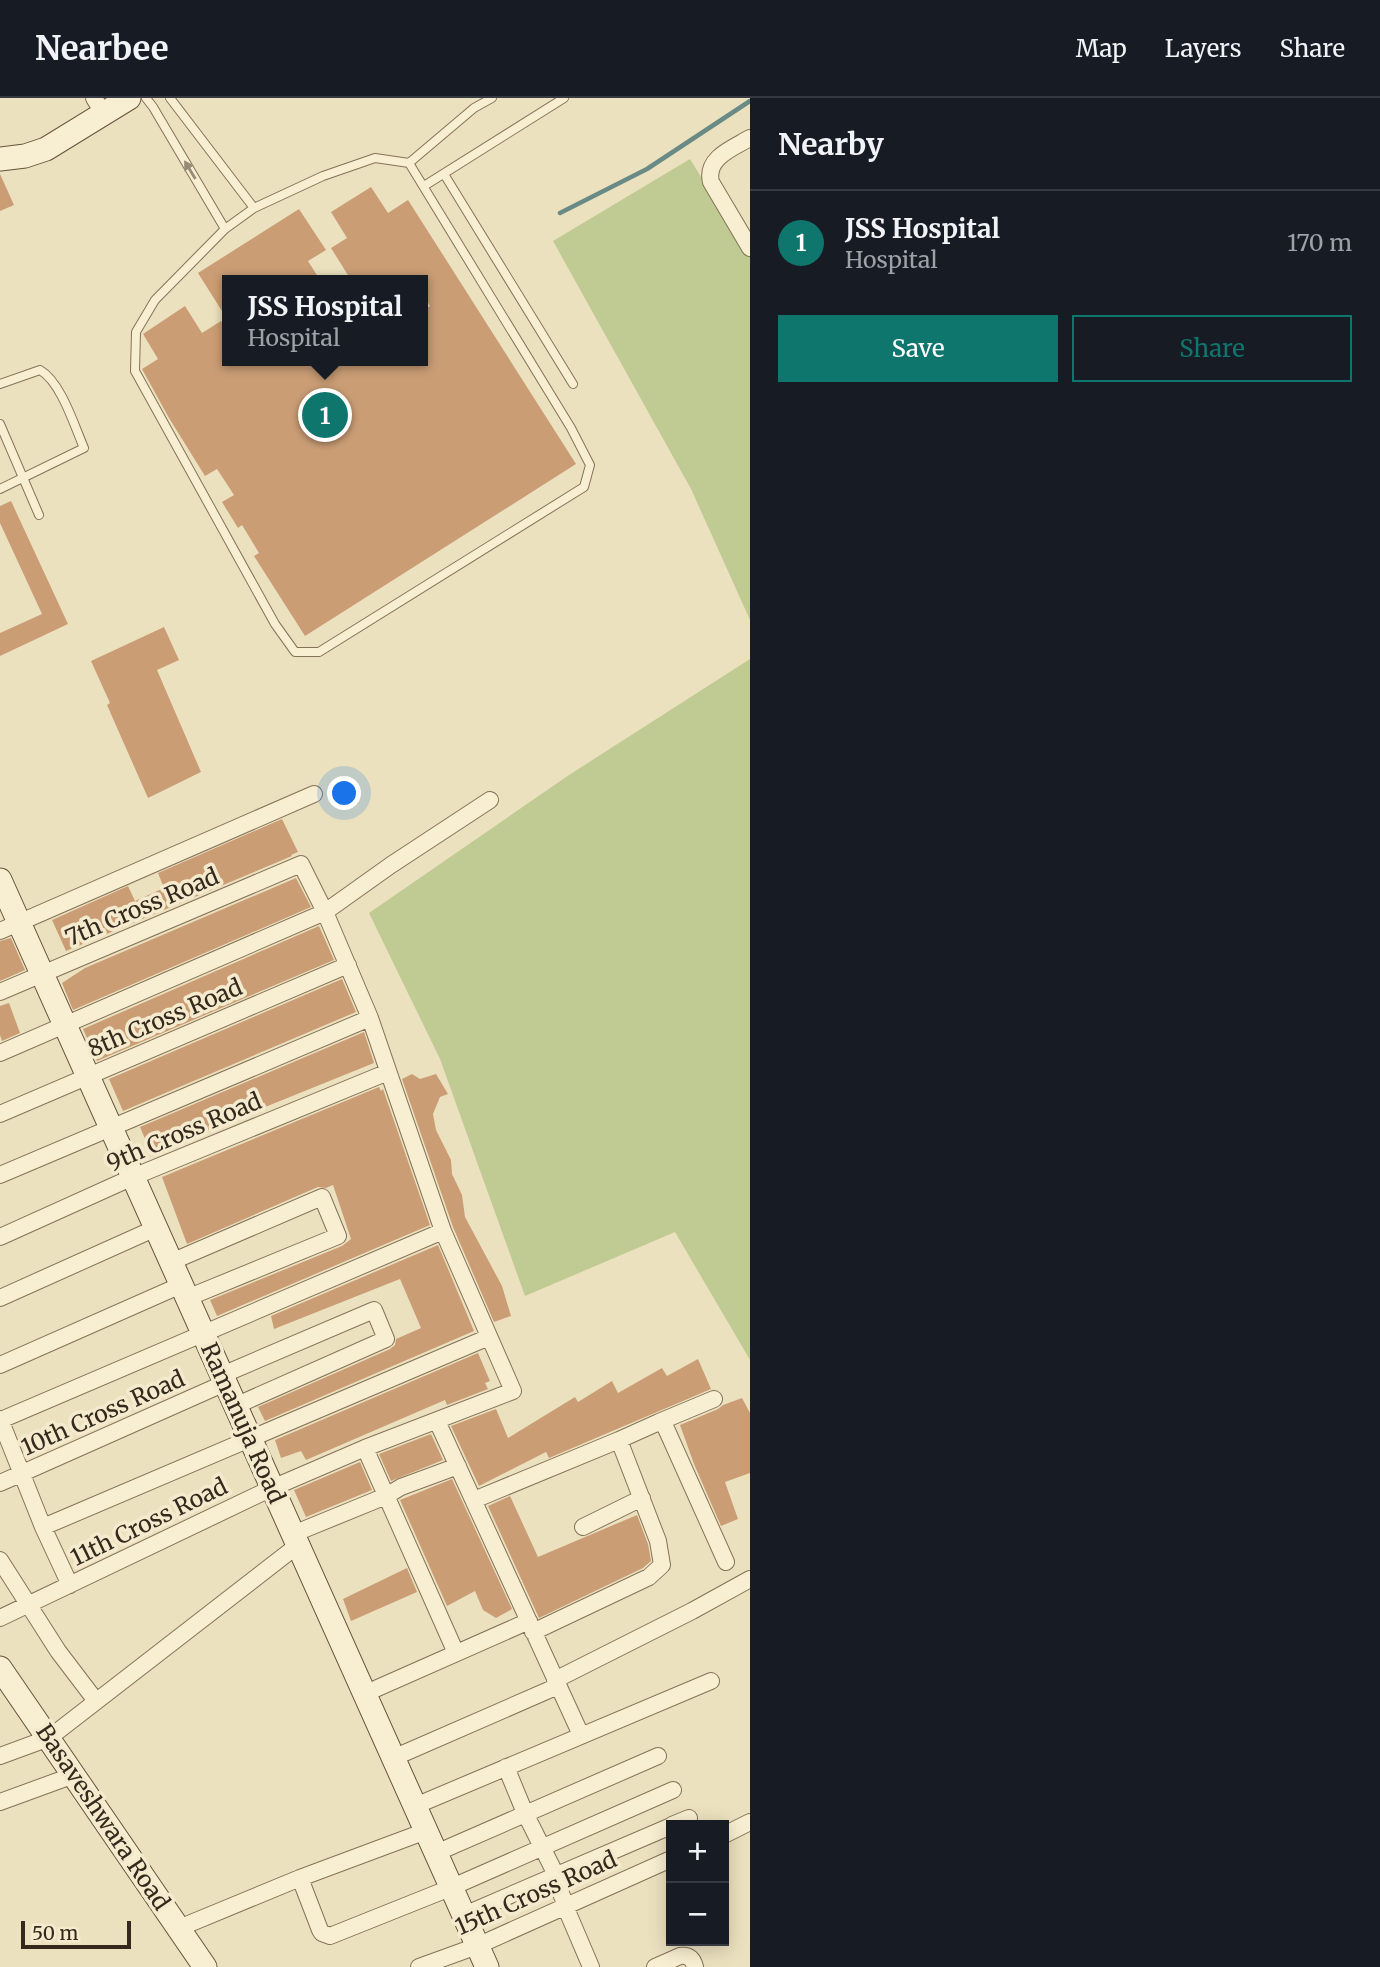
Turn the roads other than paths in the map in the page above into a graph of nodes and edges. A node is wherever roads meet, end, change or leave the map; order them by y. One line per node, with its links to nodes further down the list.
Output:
1 (129, 98): 6 (street)
2 (146, 98): 14 (lane, one-way to 2)
3 (170, 98): 13 (lane)
4 (492, 98): 10 (lane)
5 (564, 98): 11 (lane)
6 (100, 103): 8 (street); 9 (street)
7 (750, 138): 15 (street)
8 (0, 150)
9 (0, 159)
10 (409, 163): 12 (lane); 13 (lane)
11 (444, 174): 12 (lane); 17 (lane)
12 (424, 186): 14 (lane)
13 (254, 208): 14 (lane)
14 (225, 229)
15 (750, 248)
16 (0, 384): 19 (lane)
17 (573, 384)
18 (0, 424): 19 (lane)
19 (23, 477): 20 (lane); 21 (lane)
20 (0, 489)
21 (39, 515)
22 (314, 794): 26 (street)
23 (489, 800): 25 (street)
24 (0, 880): 26 (street, Ramanuja Road)
25 (325, 912): 27 (street); 28 (street, 7th Cross Road); 31 (street)
26 (10, 927): 28 (street, Ramanuja Road)
27 (348, 965): 30 (street); 34 (street, 8th Cross Road)
28 (42, 974): 29 (street, 7th Cross Road); 31 (street, Ramanuja Road)
29 (0, 992)
30 (370, 1018): 33 (street); 36 (street)
31 (65, 1026): 32 (street); 34 (street, Ramanuja Road)
32 (0, 1053)
33 (388, 1072): 38 (street, 9th Cross Road); 40 (street)
34 (88, 1075): 35 (street, 8th Cross Road); 36 (street, Ramanuja Road)
35 (0, 1114)
36 (111, 1128): 37 (street); 38 (street, Ramanuja Road)
37 (0, 1175)
38 (133, 1177): 39 (street, Ramanuja Road); 41 (street, 9th Cross Road)
39 (156, 1227): 42 (street, Ramanuja Road); 44 (street)
40 (443, 1231): 45 (street); 46 (street)
41 (0, 1237)
42 (171, 1262): 43 (street, Ramanuja Road); 43 (street)
43 (184, 1291): 45 (street, Ramanuja Road); 47 (street)
44 (0, 1298)
45 (203, 1333): 48 (street, Ramanuja Road); 51 (street)
46 (489, 1337): 52 (street, 11th Cross Road); 54 (street)
47 (0, 1365)
48 (223, 1379): 50 (street, Ramanuja Road); 50 (street, 10th Cross Road); 58 (street, 10th Cross Road)
49 (714, 1399): 53 (street)
50 (236, 1406): 54 (street, Ramanuja Road)
51 (0, 1420): 58 (street)
52 (438, 1421): 56 (street, 11th Cross Road); 57 (street)
53 (659, 1422): 55 (street); 68 (street)
54 (251, 1440): 60 (street, Ramanuja Road); 64 (street)
55 (619, 1440): 62 (street); 63 (street)
56 (365, 1448): 60 (street, 11th Cross Road); 61 (street)
57 (458, 1466): 61 (street); 63 (street)
58 (23, 1474): 59 (street, 10th Cross Road); 64 (street)
59 (0, 1483)
60 (272, 1488): 66 (street, Ramanuja Road); 70 (street, 11th Cross Road)
61 (386, 1496): 66 (street); 74 (street)
62 (642, 1498): 65 (street); 73 (street)
63 (474, 1500): 73 (street)
64 (43, 1527): 70 (street)
65 (583, 1527)
66 (295, 1539): 78 (street, Ramanuja Road); 79 (street)
67 (0, 1560): 71 (street)
68 (726, 1562)
69 (750, 1579): 77 (street)
70 (70, 1585): 71 (street, 11th Cross Road)
71 (29, 1604): 72 (street, 11th Cross Road); 79 (street)
72 (0, 1618)
73 (531, 1626): 74 (street); 77 (street)
74 (456, 1653): 78 (street)
75 (0, 1668): 81 (street, Basaveshwara Road)
76 (711, 1681): 80 (street)
77 (557, 1683): 80 (street); 84 (street)
78 (364, 1694): 84 (street, Ramanuja Road)
79 (96, 1701): 81 (street)
80 (581, 1735): 85 (street)
81 (49, 1738): 82 (street); 86 (street, Basaveshwara Road)
82 (0, 1756)
83 (658, 1756): 90 (street)
84 (393, 1758): 89 (street, Ramanuja Road)
85 (506, 1767): 89 (street); 90 (street)
86 (74, 1775): 88 (street); 105 (street, Basaveshwara Road)
87 (673, 1790): 97 (street)
88 (0, 1802)
89 (415, 1806): 95 (street, Ramanuja Road)
90 (525, 1813): 97 (street); 98 (street)
91 (689, 1818): 92 (street)
92 (684, 1820)
93 (750, 1822): 96 (street)
94 (666, 1828): 100 (street)
95 (426, 1831): 98 (street, Ramanuja Road); 101 (street)
96 (729, 1832)
97 (542, 1847): 100 (street); 102 (street)
98 (436, 1853): 102 (street, Ramanuja Road)
99 (666, 1861): 103 (street, 15th Cross Road)
100 (555, 1876): 103 (street); 104 (street)
101 (300, 1878): 102 (street); 105 (street)
102 (450, 1888): 104 (street, Ramanuja Road)
103 (565, 1906): 106 (street, 15th Cross Road); 110 (street)
104 (464, 1915): 106 (street, Ramanuja Road)
105 (179, 1928): 107 (street, Basaveshwara Road)
106 (477, 1945): 108 (street, 15th Cross Road); 109 (street, Ramanuja Road)
107 (205, 1967)
108 (419, 1967)
109 (487, 1967)
110 (591, 1967)
111 (655, 1967): 112 (street)
112 (695, 1967)

